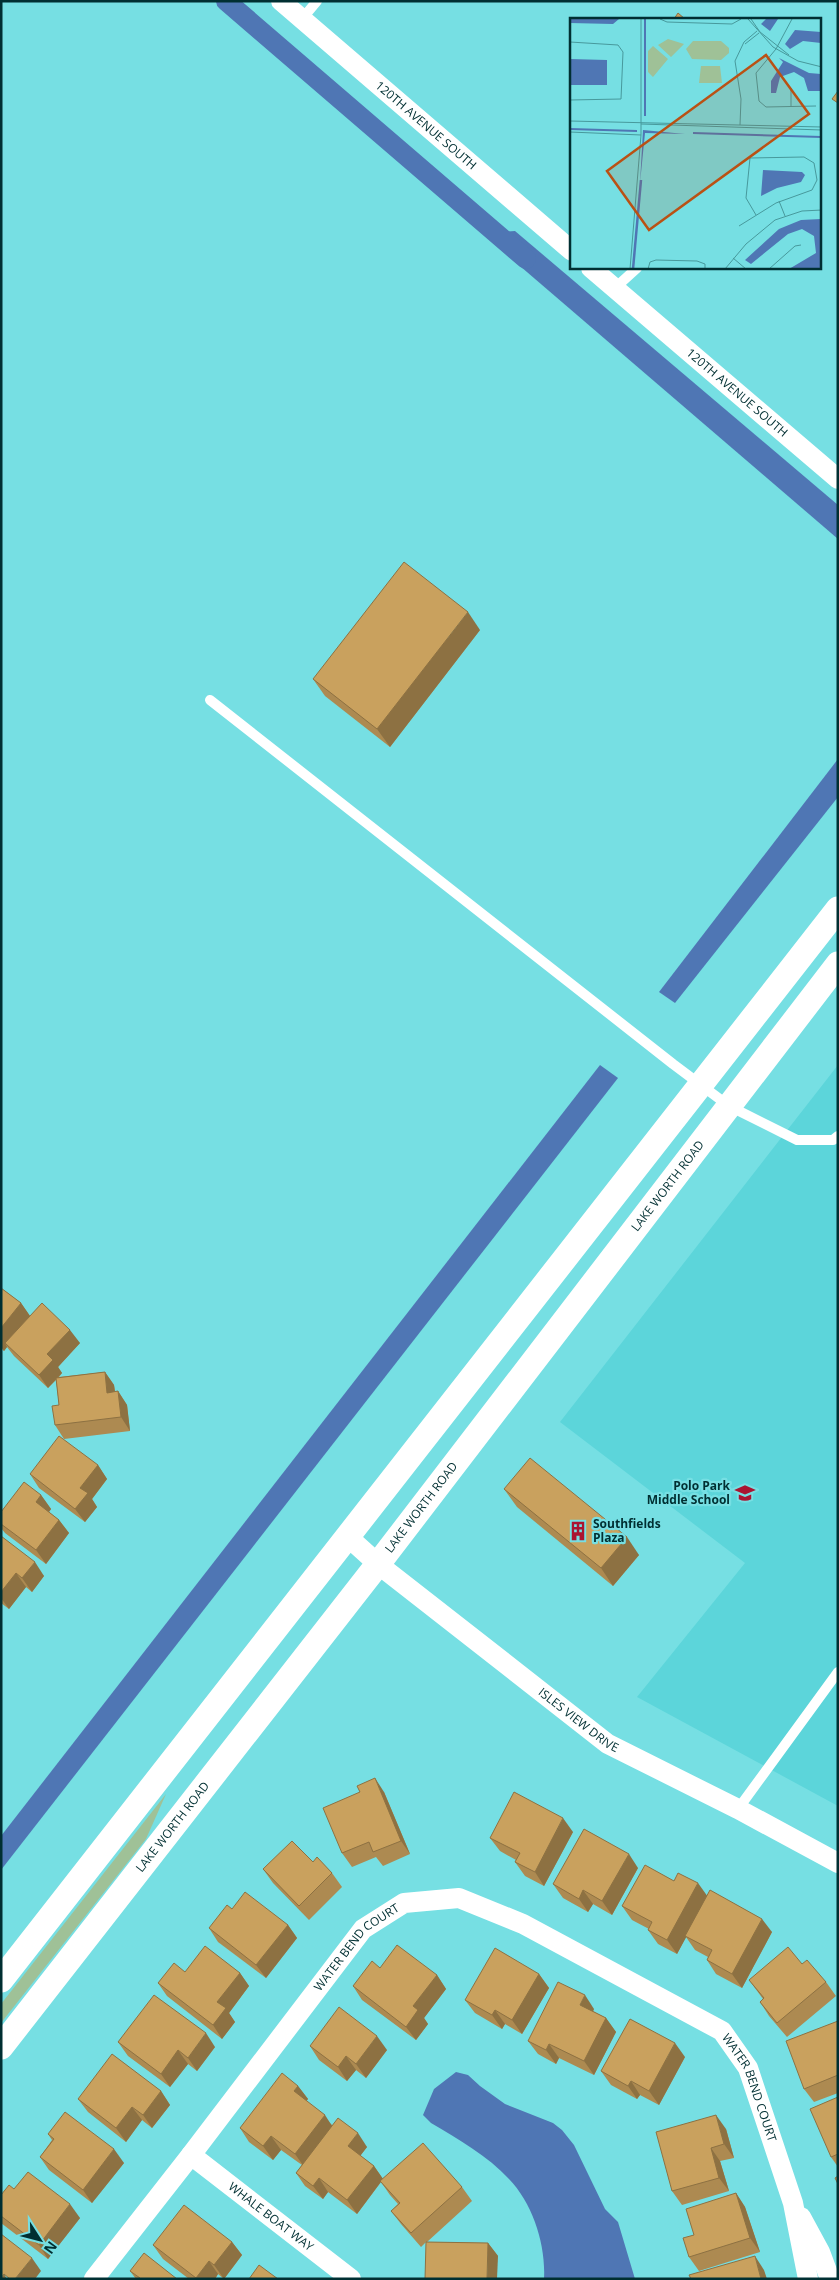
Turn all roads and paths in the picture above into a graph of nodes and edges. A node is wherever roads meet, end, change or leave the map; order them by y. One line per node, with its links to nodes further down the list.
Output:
1 (281, 1): 3 (street, 120TH AVENUE SOUTH)
2 (317, 1): 3 (lane)
3 (302, 19): 4 (street, 120TH AVENUE SOUTH)
4 (570, 249)
5 (592, 269): 7 (street, 120TH AVENUE SOUTH)
6 (636, 269): 7 (lane)
7 (615, 288): 8 (street, 120TH AVENUE SOUTH)
8 (838, 479)
9 (210, 700): 12 (lane)
10 (838, 908): 12 (street)
11 (838, 964): 13 (street, LAKE WORTH ROAD)
12 (701, 1086): 13 (lane); 15 (street)
13 (729, 1106): 14 (lane); 16 (street, LAKE WORTH ROAD)
14 (838, 1136)
15 (347, 1536): 16 (street, ISLES VIEW DRIVE); 20 (street)
16 (378, 1564): 18 (street, ISLES VIEW DRIVE); 21 (street, LAKE WORTH ROAD)
17 (838, 1672): 18 (lane)
18 (738, 1809): 19 (street, ISLES VIEW DRIVE)
19 (838, 1863)
20 (1, 1980)
21 (1, 2047)
22 (191, 2155): 23 (street, WATER BEND COURT); 24 (street, WATER BEND COURT); 25 (street, WHALE BOAT WAY)
23 (793, 2203): 26 (street, WATER BEND COURT); 27 (street, WATER BEND COURT)
24 (94, 2279)
25 (351, 2279)
26 (808, 2279)
27 (830, 2279)

